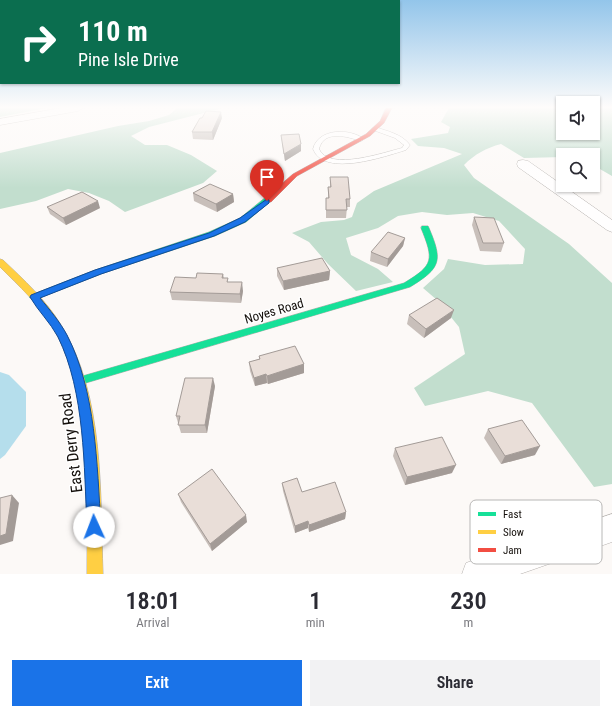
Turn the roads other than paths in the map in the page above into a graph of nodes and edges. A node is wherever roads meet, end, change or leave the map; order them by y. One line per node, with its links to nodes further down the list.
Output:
1 (340, 135): 6 (lane)
2 (350, 135): 5 (lane)
3 (367, 135): 5 (street)
4 (390, 135): 6 (lane)
5 (361, 139): 6 (street)
6 (325, 158): 11 (street)
7 (523, 164): 8 (street)
8 (612, 227)
9 (425, 228): 12 (street, Noyes Road)
10 (0, 262): 11 (street, East Derry Road)
11 (34, 297): 12 (street, East Derry Road)
12 (79, 381): 16 (street, East Derry Road)
13 (612, 528): 14 (street)
14 (602, 531)
15 (506, 564): 17 (street)
16 (95, 574)
17 (477, 574)

